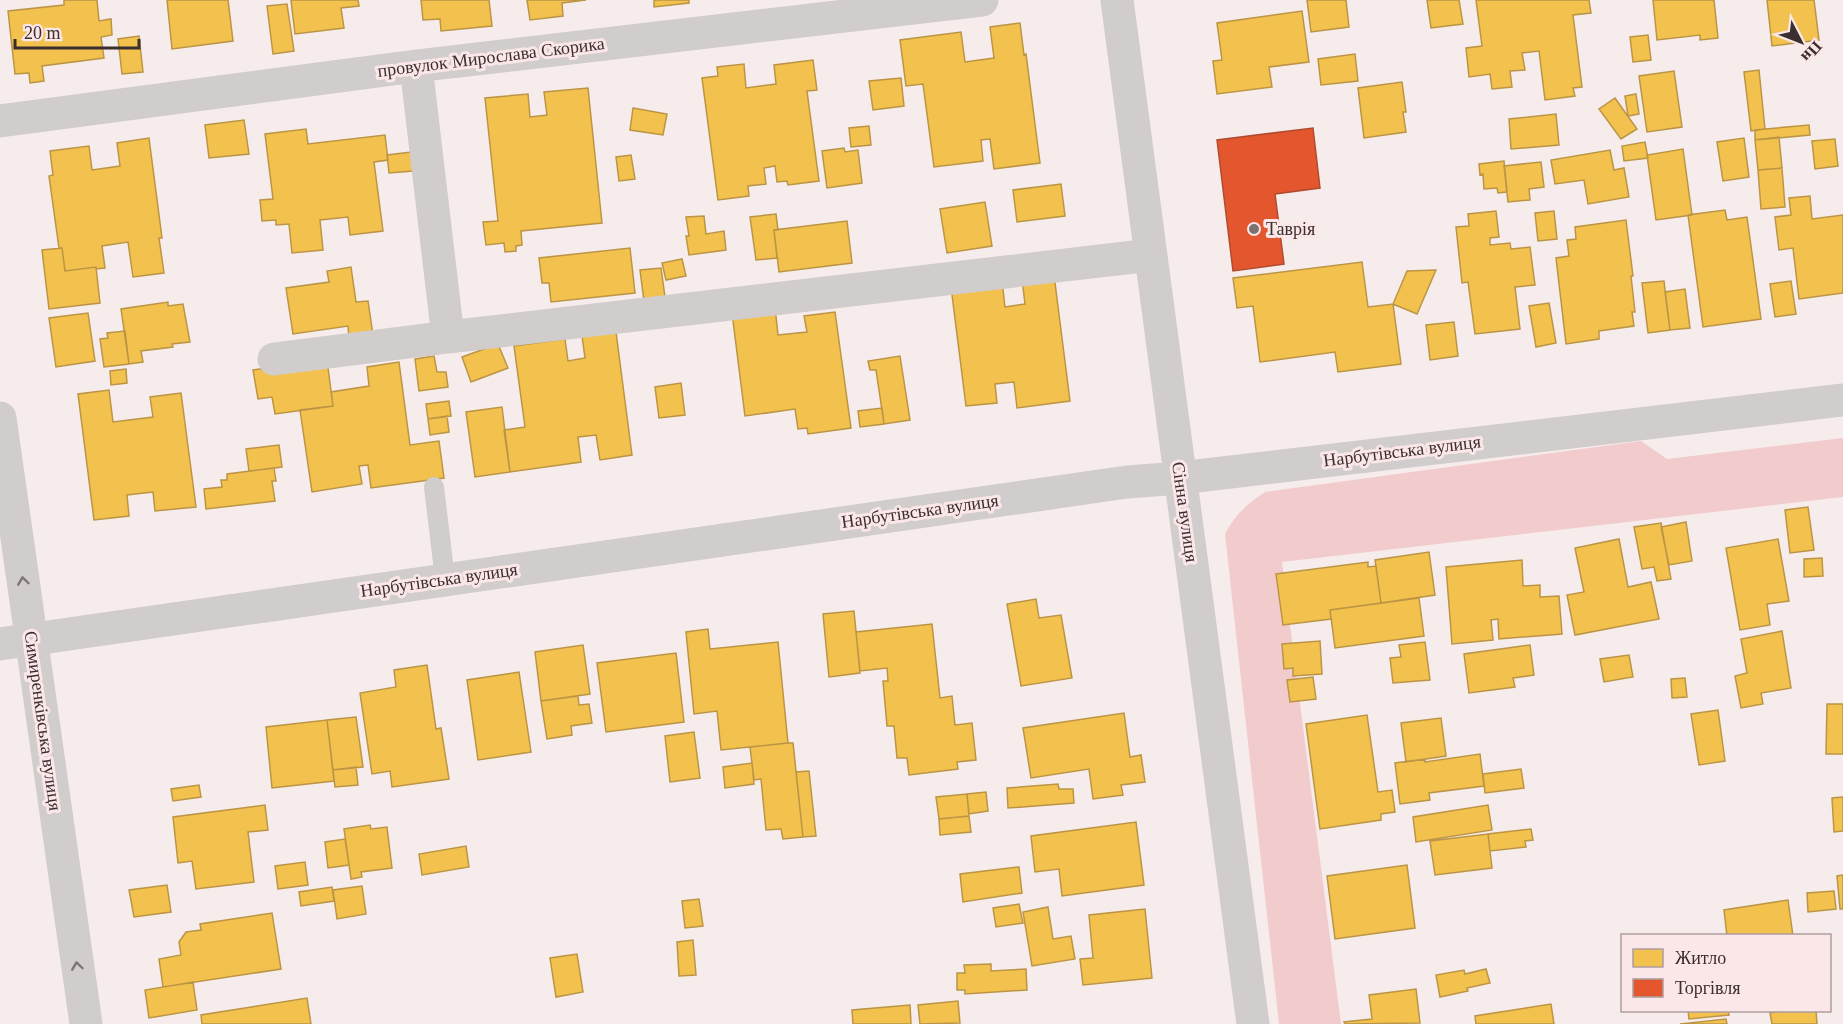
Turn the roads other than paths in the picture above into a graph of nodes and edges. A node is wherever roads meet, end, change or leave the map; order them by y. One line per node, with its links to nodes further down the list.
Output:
1 (982, 0): 3 (street, провулок Мирослава Скорика)
2 (1117, 0): 5 (street, Сінна вулиця)
3 (416, 66): 4 (street, провулок Мирослава Скорика); 6 (street)
4 (0, 121)
5 (1151, 255): 6 (street); 10 (street, Сінна вулиця)
6 (448, 337): 7 (street)
7 (274, 358)
8 (1843, 400): 10 (street, Нарбутівська вулиця)
9 (0, 418): 13 (street, Симиренківська вулиця, one-way to 9)
10 (1180, 478): 12 (street, Нарбутівська вулиця); 15 (street, Сінна вулиця)
11 (434, 487): 12 (lane)
12 (445, 579): 13 (street, Нарбутівська вулиця)
13 (16, 641): 14 (street, Симиренківська вулиця, one-way to 13)
14 (86, 1024)
15 (1253, 1024)

